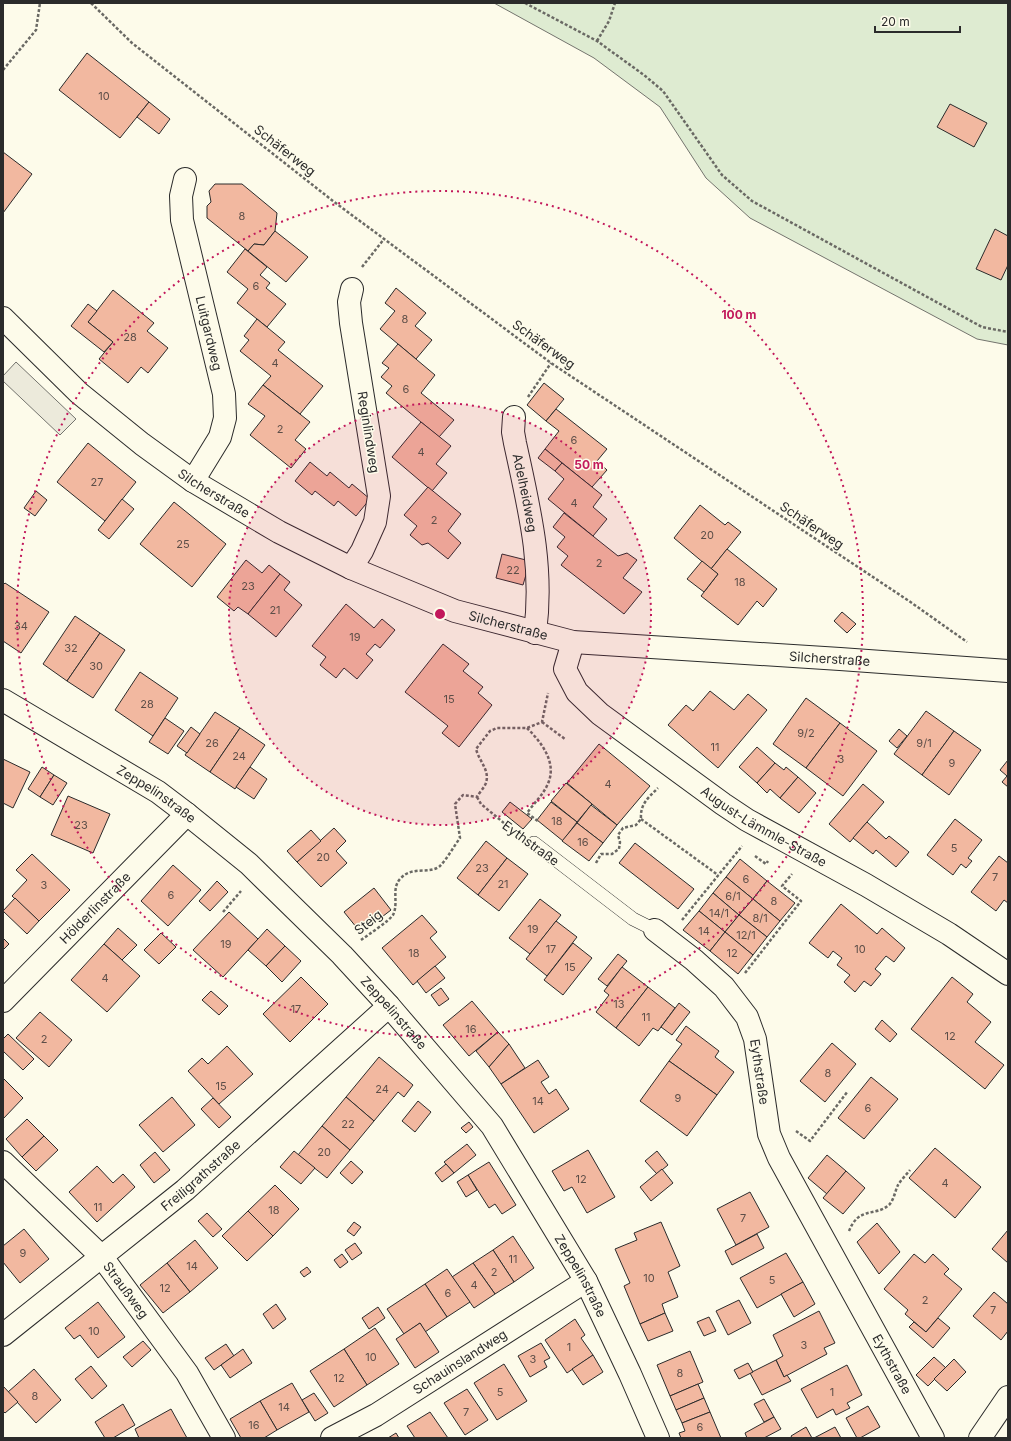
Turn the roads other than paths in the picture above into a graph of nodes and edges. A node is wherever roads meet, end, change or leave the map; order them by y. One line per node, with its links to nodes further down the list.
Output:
1 (185, 179): 5 (street, Luitgardweg)
2 (352, 289): 6 (street, Reginlindweg)
3 (3, 318): 5 (street, Silcherstraße)
4 (514, 417): 7 (street, Adelheidweg)
5 (194, 481): 6 (street, Silcherstraße)
6 (350, 568): 7 (street, Silcherstraße)
7 (536, 633): 8 (street, Silcherstraße)
8 (573, 642): 9 (street, Silcherstraße); 14 (street, August-Lämmle-Straße)
9 (1008, 671)
10 (3, 700): 11 (street, Zeppelinstraße)
11 (187, 814): 15 (street, Hölderlinstraße); 16 (street, Zeppelinstraße)
12 (534, 844): 13 (lane, Eythstraße)
13 (661, 935): 25 (street, Eythstraße)
14 (1008, 974)
15 (3, 1001)
16 (389, 1006): 18 (street, Freiligrathstraße); 19 (street, Zeppelinstraße)
17 (3, 1162): 18 (street, Straußweg)
18 (102, 1256): 20 (street, Freiligrathstraße); 22 (street, Straußweg)
19 (586, 1282): 23 (street, Schauinslandweg); 24 (street, Zeppelinstraße)
20 (3, 1335)
21 (1008, 1397): 26 (street)
22 (224, 1438)
23 (332, 1438)
24 (658, 1438)
25 (933, 1438)
26 (980, 1438)

